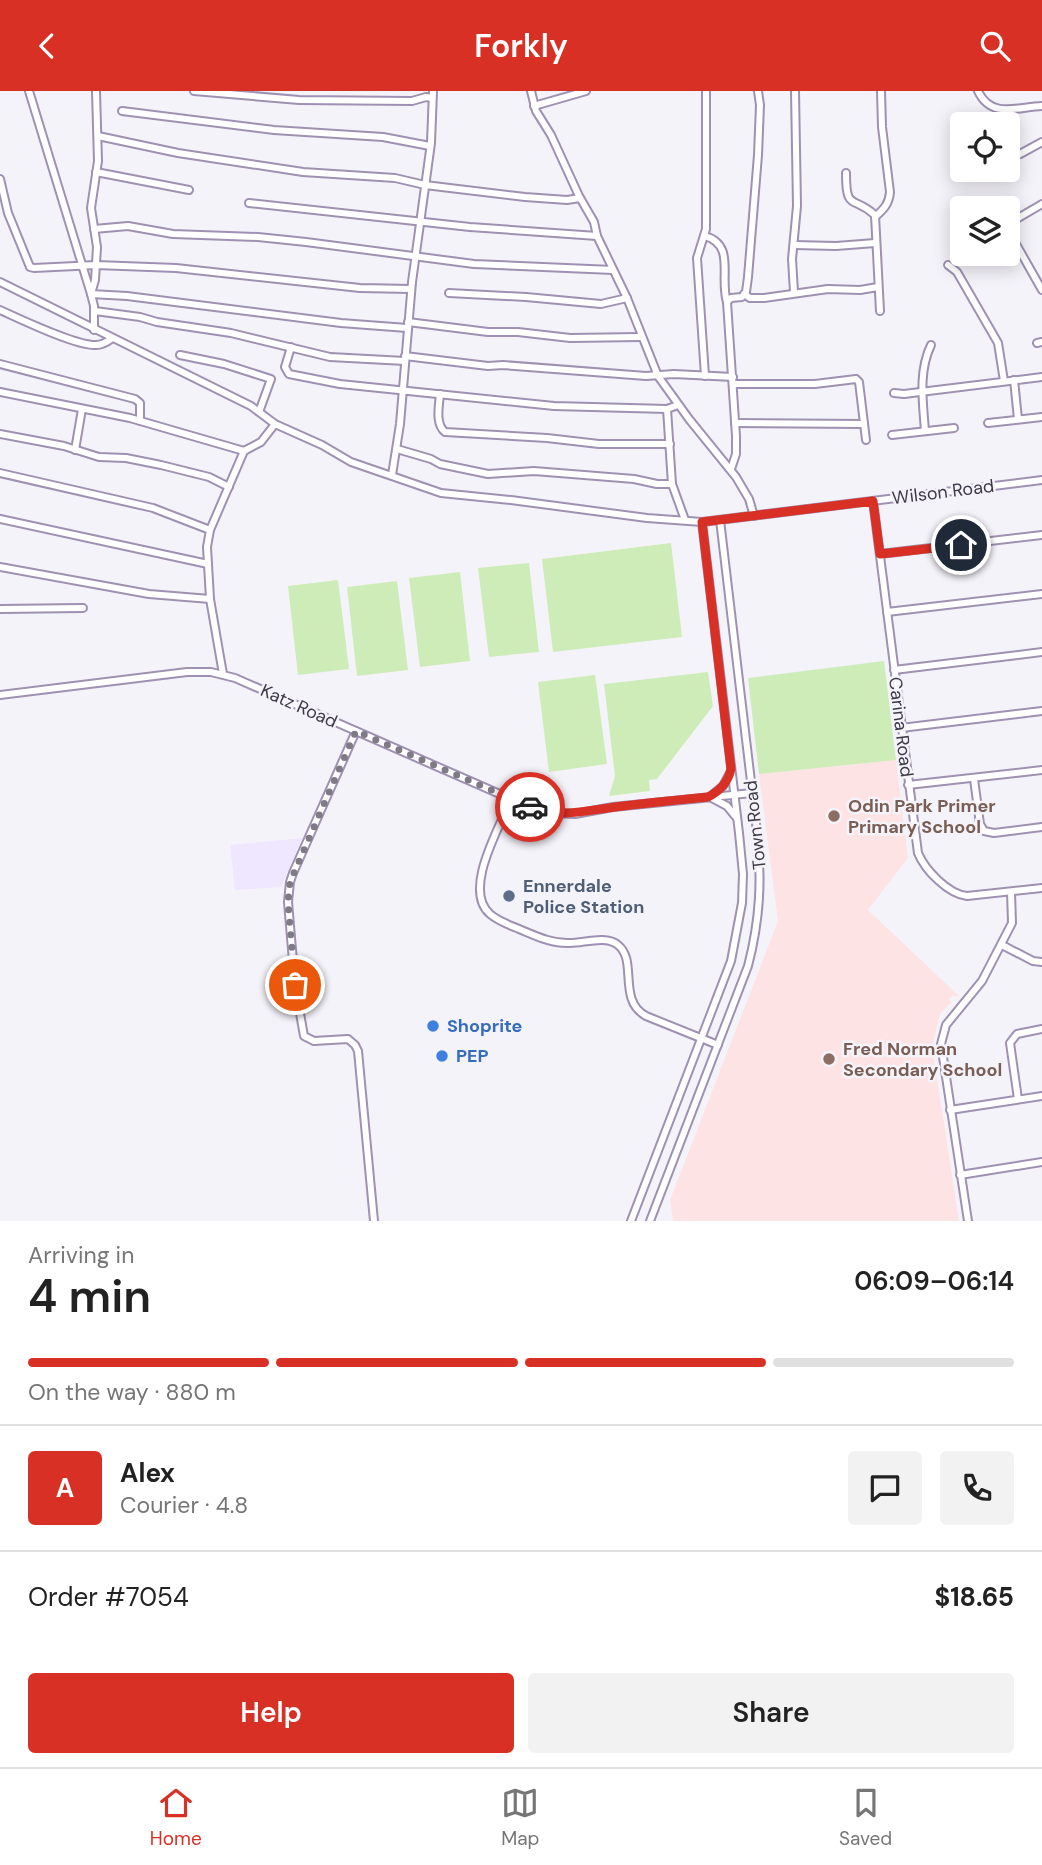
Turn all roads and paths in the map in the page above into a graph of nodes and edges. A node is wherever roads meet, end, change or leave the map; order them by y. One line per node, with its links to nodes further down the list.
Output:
1 (29, 91): 39 (street)
2 (96, 91): 15 (street)
3 (194, 91): 11 (street)
4 (531, 91): 12 (street)
5 (586, 91): 12 (street)
6 (706, 91): 32 (street)
7 (758, 91): 48 (street)
8 (795, 91): 34 (street)
9 (881, 91): 27 (street)
10 (978, 91): 13 (street)
11 (433, 95): 17 (street)
12 (534, 106): 24 (street)
13 (1042, 106)
14 (122, 111): 17 (street)
15 (98, 136): 19 (street); 22 (street)
16 (1042, 142): 18 (street)
17 (430, 146): 22 (street)
18 (1020, 154)
19 (96, 171): 23 (street); 30 (street)
20 (846, 173): 27 (street)
21 (0, 179): 39 (street)
22 (425, 185): 24 (street); 29 (street)
23 (189, 190)
24 (580, 198): 31 (street)
25 (249, 203): 29 (street)
26 (1042, 204): 28 (street)
27 (875, 217): 33 (street)
28 (1020, 217)
29 (421, 222): 31 (street); 36 (street)
30 (94, 229): 36 (street); 37 (street)
31 (597, 236): 40 (street)
32 (705, 236): 50 (street); 64 (street)
33 (875, 243): 34 (street); 42 (street)
34 (794, 245): 45 (street)
35 (1020, 251): 44 (street)
36 (415, 257): 40 (street); 43 (street)
37 (96, 265): 39 (street); 43 (street); 47 (street)
38 (948, 265): 68 (street)
39 (84, 267): 47 (street)
40 (613, 269): 49 (street)
41 (0, 282): 55 (street)
42 (878, 287): 45 (street); 53 (street)
43 (411, 289): 54 (street)
44 (1042, 290)
45 (794, 292): 48 (street)
46 (449, 293): 49 (street)
47 (91, 294): 52 (street); 54 (street)
48 (744, 294): 50 (street)
49 (627, 298): 56 (street)
50 (727, 302): 66 (street)
51 (0, 310): 57 (street)
52 (95, 311): 55 (street); 59 (street)
53 (880, 311)
54 (408, 325): 56 (street); 61 (street)
55 (94, 330): 57 (street)
56 (641, 337): 63 (street)
57 (111, 338): 77 (street)
58 (931, 345): 71 (street)
59 (291, 347): 61 (street); 69 (street)
60 (180, 355): 77 (street)
61 (405, 359): 63 (street); 69 (street)
62 (0, 364): 80 (street)
63 (658, 376): 64 (street); 74 (street)
64 (705, 376): 66 (street)
65 (1042, 377): 67 (street)
66 (733, 380): 81 (street); 84 (street)
67 (1014, 380): 68 (street); 79 (street)
68 (1004, 381): 71 (street)
69 (403, 390): 73 (street); 91 (street)
70 (0, 392): 75 (street)
71 (922, 392): 72 (street); 86 (street)
72 (894, 393)
73 (440, 394): 76 (street); 90 (street)
74 (678, 405): 76 (street); 94 (street)
75 (82, 409): 80 (street); 92 (street)
76 (667, 409): 90 (street)
77 (258, 412): 83 (street)
78 (1042, 417): 79 (street)
79 (1018, 419): 82 (street)
80 (140, 421): 93 (street)
81 (735, 423): 84 (street); 94 (street)
82 (988, 423)
83 (275, 424): 93 (street); 96 (street)
84 (864, 424): 89 (street)
85 (954, 428): 86 (street)
86 (926, 431): 88 (street)
87 (0, 434): 92 (street)
88 (892, 435)
89 (866, 440)
90 (670, 444): 98 (street)
91 (397, 449): 96 (street); 98 (street)
92 (75, 450): 99 (street)
93 (244, 451): 99 (street)
94 (731, 469): 101 (street)
95 (0, 473): 106 (street)
96 (392, 475): 103 (street)
97 (1042, 480): 100 (street, Wilson Road)
98 (672, 484): 103 (street)
99 (229, 487): 106 (street)
100 (873, 501): 101 (street, Wilson Road); 108 (street, Carina Road)
101 (754, 516): 104 (street, Wilson Road)
102 (0, 519): 109 (street)
103 (685, 520): 105 (street)
104 (720, 520): 105 (street); 127 (street, Town Road)
105 (702, 522): 123 (street, Town Road)
106 (210, 530): 109 (street)
107 (1042, 535): 108 (street)
108 (880, 554): 115 (street, Carina Road)
109 (208, 564): 112 (street)
110 (0, 567): 112 (street)
111 (1042, 594): 115 (street)
112 (210, 599): 118 (street)
113 (83, 608): 114 (street)
114 (0, 609)
115 (887, 612): 117 (street, Carina Road)
116 (1042, 652): 117 (street)
117 (894, 670): 121 (street, Carina Road)
118 (223, 674): 119 (street, Katz Road); 122 (street, Katz Road)
119 (0, 695)
120 (1042, 711): 121 (street)
121 (901, 728): 126 (street, Carina Road)
122 (356, 731): 130 (street, Katz Road); 145 (street)
123 (731, 769): 128 (street, Town Road); 129 (street)
124 (1042, 770): 125 (street)
125 (974, 779): 126 (street); 132 (street)
126 (908, 785): 134 (street, Carina Road)
127 (752, 793): 128 (street, Katz Road); 139 (street, Town Road)
128 (735, 795): 129 (street, Katz Road); 131 (street, Town Road)
129 (708, 797): 130 (street, Katz Road); 131 (street)
130 (511, 799): 138 (street)
131 (737, 818): 138 (street, Town Road)
132 (1042, 827)
133 (1042, 888): 134 (street, Carina Road)
134 (1011, 892): 135 (street)
135 (1002, 944): 136 (street); 142 (street)
136 (1042, 962)
137 (1042, 1029): 141 (street)
138 (701, 1038): 139 (street); 146 (street, Town Road)
139 (718, 1045): 147 (street, Town Road)
140 (1042, 1096): 141 (street)
141 (1018, 1099): 142 (street)
142 (950, 1109): 144 (street)
143 (1042, 1162): 144 (street)
144 (960, 1175): 148 (street)
145 (374, 1221)
146 (631, 1221)
147 (650, 1221)
148 (968, 1221)

